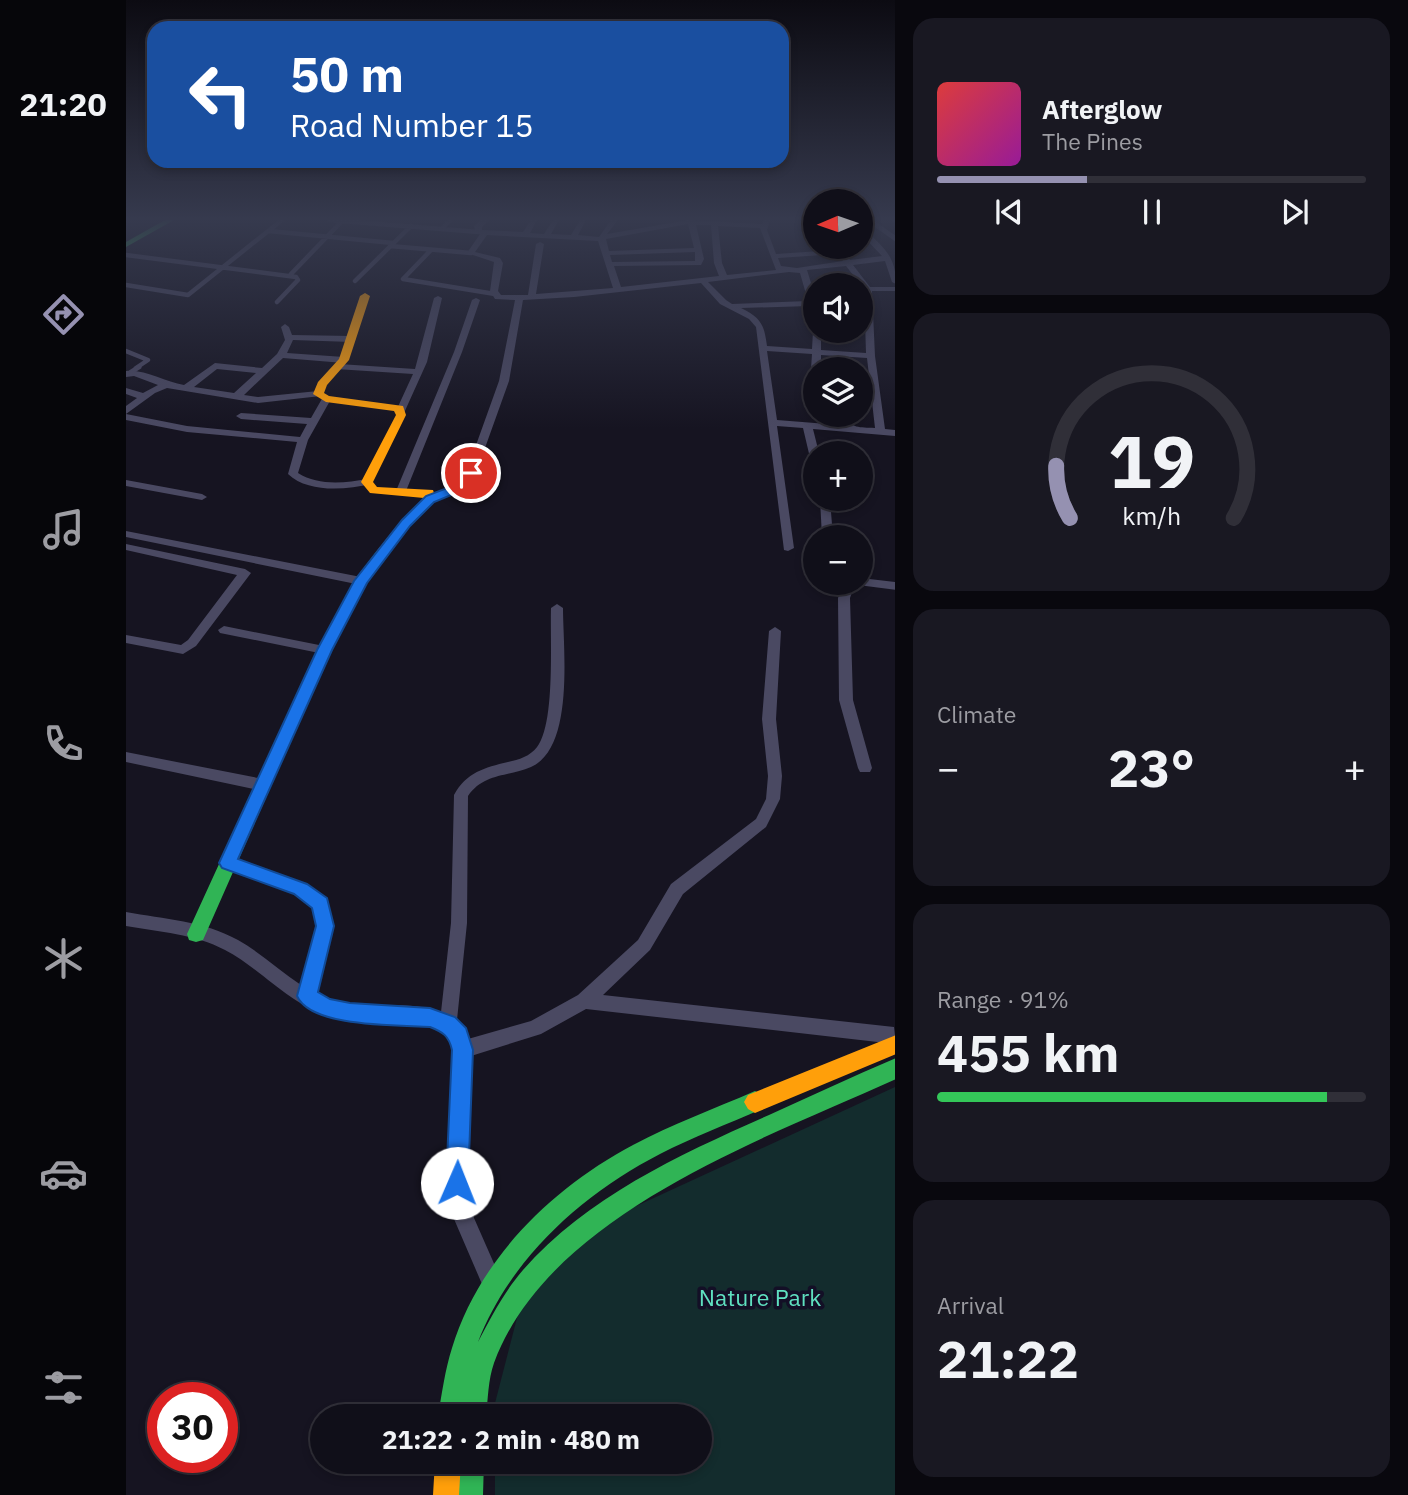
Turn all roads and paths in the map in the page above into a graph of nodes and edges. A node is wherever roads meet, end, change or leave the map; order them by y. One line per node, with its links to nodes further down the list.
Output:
1 (151, 290): 2 (lane)
2 (196, 290)
3 (289, 290): 15 (lane)
4 (469, 290): 9 (lane)
5 (496, 290): 9 (street)
6 (534, 290): 11 (street)
7 (618, 290): 11 (street)
8 (712, 290): 17 (street)
9 (495, 294): 13 (street)
10 (365, 296): 18 (main road)
11 (533, 297): 13 (street)
12 (438, 298): 29 (street)
13 (519, 298): 56 (street)
14 (476, 300): 54 (street)
15 (277, 302)
16 (803, 303): 17 (street)
17 (730, 306): 21 (street)
18 (352, 339): 24 (street); 27 (main road)
19 (818, 343): 22 (street)
20 (870, 343): 25 (street)
21 (764, 348): 22 (street); 43 (street)
22 (818, 350): 25 (street); 26 (street)
23 (126, 351): 30 (lane)
24 (281, 355): 27 (street); 28 (street)
25 (871, 356): 48 (street)
26 (817, 357)
27 (342, 364): 29 (street); 36 (main road)
28 (264, 371): 32 (street); 35 (street)
29 (419, 372): 39 (street)
30 (128, 373): 31 (street)
31 (166, 386): 32 (street); 34 (street)
32 (186, 388): 35 (street)
33 (126, 391): 34 (street)
34 (145, 397): 38 (street)
35 (236, 397): 37 (street)
36 (322, 397): 37 (street); 39 (main road); 42 (street)
37 (258, 400): 40 (street)
38 (126, 411)
39 (401, 411): 53 (main road)
40 (241, 416): 42 (street); 49 (street)
41 (126, 417): 49 (street)
42 (313, 421): 51 (street)
43 (773, 423): 44 (street); 59 (street)
44 (803, 425)
45 (830, 427): 47 (street)
46 (847, 427): 47 (street)
47 (852, 429): 48 (street)
48 (880, 431): 50 (street)
49 (221, 433): 51 (street)
50 (895, 433)
51 (303, 440): 53 (street)
52 (126, 482): 55 (street)
53 (367, 482): 54 (main road)
54 (401, 491): 56 (main road)
55 (202, 498)
56 (430, 499): 60 (main road)
57 (126, 534): 60 (street)
58 (126, 547): 67 (street)
59 (788, 548)
60 (361, 581): 68 (main road)
61 (873, 584): 62 (street)
62 (895, 586)
63 (846, 595): 70 (street)
64 (557, 608): 77 (street)
65 (223, 630): 68 (street)
66 (775, 632): 76 (street)
67 (126, 639)
68 (324, 650): 71 (main road)
69 (126, 757): 71 (street)
70 (865, 768)
71 (263, 785): 72 (main road)
72 (228, 863): 74 (main road); 75 (street)
73 (126, 919): 74 (street)
74 (196, 934): 75 (street)
75 (307, 996): 77 (street)
76 (584, 1001): 78 (street); 80 (street)
77 (448, 1024): 80 (street)
78 (895, 1037)
79 (895, 1044): 82 (main road)
80 (462, 1050): 82 (street)
81 (895, 1068): 83 (main road)
82 (492, 1286): 83 (street); 84 (main road)
83 (506, 1311): 85 (main road)
84 (452, 1404)
85 (475, 1404)
86 (447, 1474): 88 (main road)
87 (471, 1474): 89 (main road)
88 (446, 1495)
89 (470, 1495)

